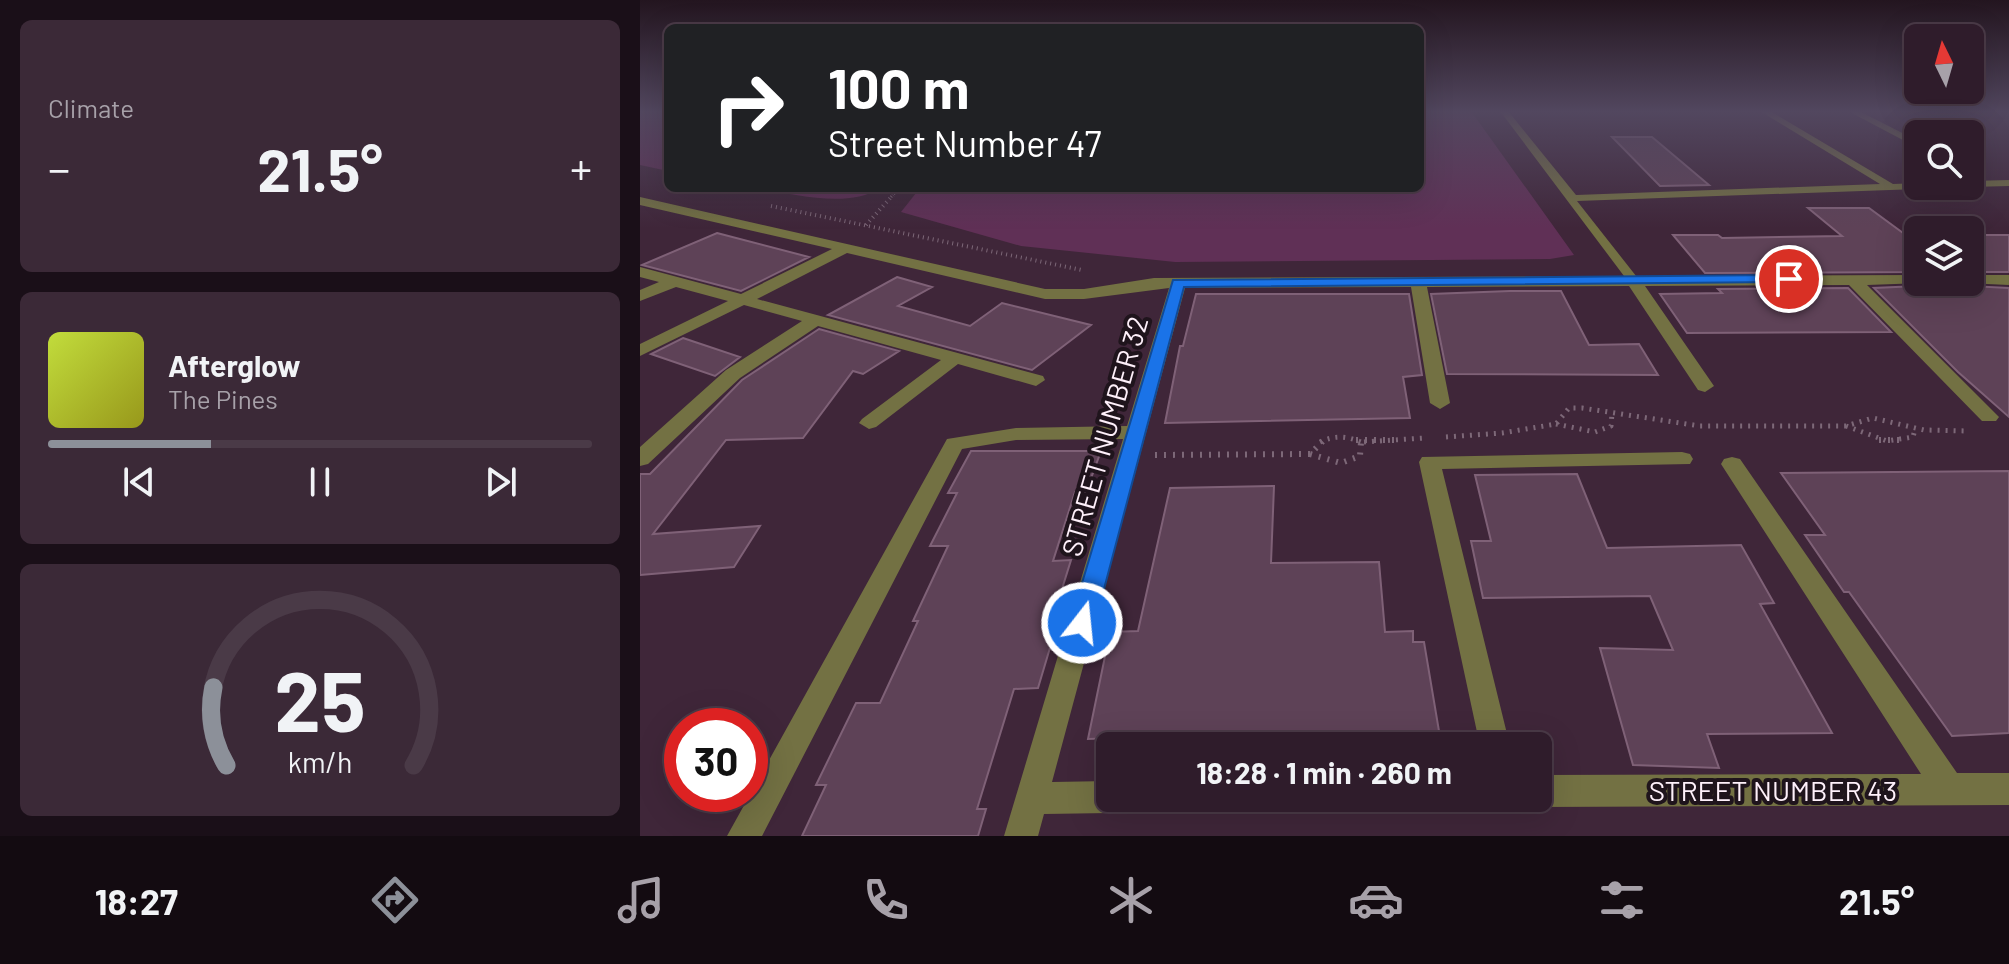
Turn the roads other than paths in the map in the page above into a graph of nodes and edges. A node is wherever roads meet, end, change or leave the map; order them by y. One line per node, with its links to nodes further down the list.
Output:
1 (1535, 150): 9 (lane)
2 (1829, 150): 7 (lane)
3 (1984, 178): 5 (lane)
4 (1984, 183): 5 (lane)
5 (1994, 183): 6 (lane)
6 (2009, 183)
7 (1891, 187): 8 (lane); 9 (lane)
8 (1904, 187)
9 (1573, 198): 17 (lane)
10 (640, 201): 11 (street)
11 (842, 250): 20 (street); 22 (street)
12 (640, 272): 18 (street)
13 (1852, 279): 14 (street); 17 (street); 29 (street)
14 (1904, 280)
15 (1984, 280): 16 (street)
16 (2009, 280)
17 (1634, 281): 19 (street); 27 (street)
18 (673, 282): 21 (street); 22 (street)
19 (1418, 282): 20 (street); 28 (street)
20 (1182, 283): 31 (street, STREET NUMBER 32)
21 (640, 296)
22 (742, 300): 23 (street); 24 (street)
23 (816, 320): 25 (street); 32 (street)
24 (640, 351)
25 (955, 358): 26 (street); 30 (street)
26 (1036, 380)
27 (1705, 386)
28 (1440, 403)
29 (1989, 417)
30 (869, 423)
31 (1133, 443): 40 (street, STREET NUMBER 32); 41 (street)
32 (640, 459)
33 (1682, 459): 35 (street)
34 (1732, 464): 36 (street)
35 (1492, 732)
36 (1949, 789): 37 (street, STREET NUMBER 43); 38 (street, STREET NUMBER 43)
37 (2009, 789)
38 (1552, 791)
39 (1096, 797): 40 (street)
40 (1033, 798): 42 (street, STREET NUMBER 32)
41 (744, 836)
42 (1021, 836)

